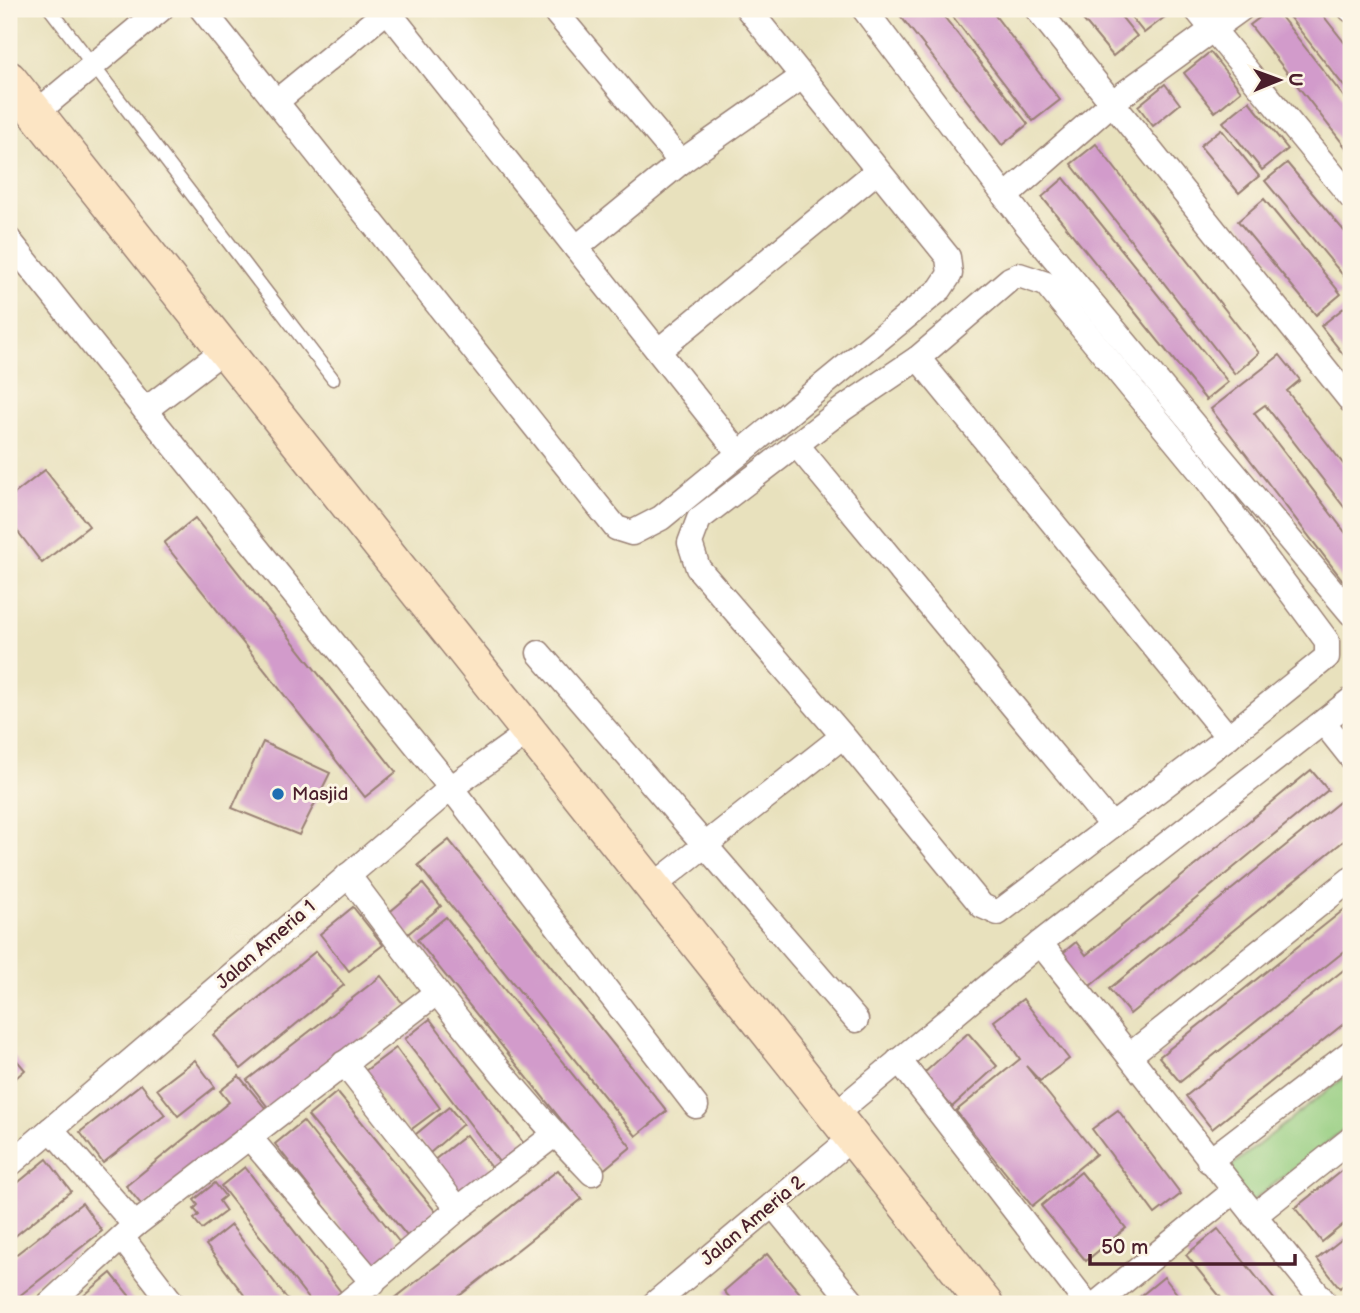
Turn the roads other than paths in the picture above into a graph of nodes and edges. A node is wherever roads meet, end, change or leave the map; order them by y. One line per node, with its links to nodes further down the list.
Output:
1 (50, 9): 12 (lane)
2 (162, 9): 12 (street)
3 (202, 9): 15 (street)
4 (553, 9): 18 (street)
5 (748, 9): 13 (street)
6 (864, 9): 20 (street)
7 (1037, 9): 16 (street)
8 (1196, 9): 11 (street)
9 (1241, 9): 11 (street)
10 (388, 10): 15 (street); 23 (street)
11 (1214, 30): 16 (street); 21 (street)
12 (95, 64): 17 (street); 27 (lane)
13 (802, 77): 18 (street); 19 (street)
14 (9, 79): 17 (street)
15 (277, 100): 31 (street)
16 (1114, 101): 20 (street); 28 (street)
17 (36, 113): 24 (street)
18 (681, 162): 23 (street)
19 (877, 171): 25 (street); 31 (street)
20 (1005, 197): 32 (street)
21 (1351, 197)
22 (9, 240): 29 (street)
23 (576, 248): 25 (street)
24 (225, 350): 29 (street); 36 (street)
25 (658, 351): 31 (street)
26 (918, 358): 30 (street); 38 (street); 38 (street)
27 (333, 379)
28 (1351, 401)
29 (145, 411): 40 (street)
30 (796, 444): 37 (street); 41 (street)
31 (740, 453)
32 (1351, 613)
33 (539, 653): 42 (street)
34 (1351, 700): 35 (street, Jalan Ameria 2)
35 (1324, 723): 39 (street); 46 (street, Jalan Ameria 2)
36 (529, 732): 40 (street, Jalan Ameria 1); 45 (street)
37 (843, 736): 41 (street); 42 (street)
38 (1228, 737): 41 (street)
39 (1351, 757)
40 (452, 788): 43 (street, Jalan Ameria 1); 53 (street)
41 (1112, 826)
42 (702, 844): 45 (street); 48 (street)
43 (348, 875): 47 (street); 55 (street, Jalan Ameria 1)
44 (1351, 879): 50 (street)
45 (652, 887): 54 (street)
46 (1040, 943): 50 (street); 51 (street, Jalan Ameria 2)
47 (436, 993): 52 (street); 56 (street)
48 (856, 1020)
49 (1351, 1052): 60 (street)
50 (1130, 1055): 60 (street)
51 (899, 1060): 54 (street, Jalan Ameria 2); 74 (street)
52 (344, 1063): 57 (street); 64 (street)
53 (696, 1106)
54 (843, 1126): 63 (street, Jalan Ameria 2); 73 (street)
55 (51, 1129): 59 (street, Jalan Ameria 1); 66 (street)
56 (554, 1135): 61 (street); 64 (street)
57 (250, 1138): 66 (street); 67 (street)
58 (1351, 1139): 65 (street)
59 (12, 1157)
60 (1209, 1161): 62 (street)
61 (592, 1173)
62 (1233, 1192): 65 (street); 75 (street)
63 (773, 1205): 71 (street, Jalan Ameria 2); 72 (street)
64 (458, 1209): 67 (street)
65 (1254, 1216): 76 (street)
66 (129, 1232): 68 (street); 69 (street)
67 (373, 1283): 70 (street)
68 (49, 1304)
69 (173, 1304)
70 (346, 1304)
71 (654, 1304)
72 (854, 1304)
73 (985, 1304)
74 (1087, 1304)
75 (1096, 1304)
76 (1326, 1304)

